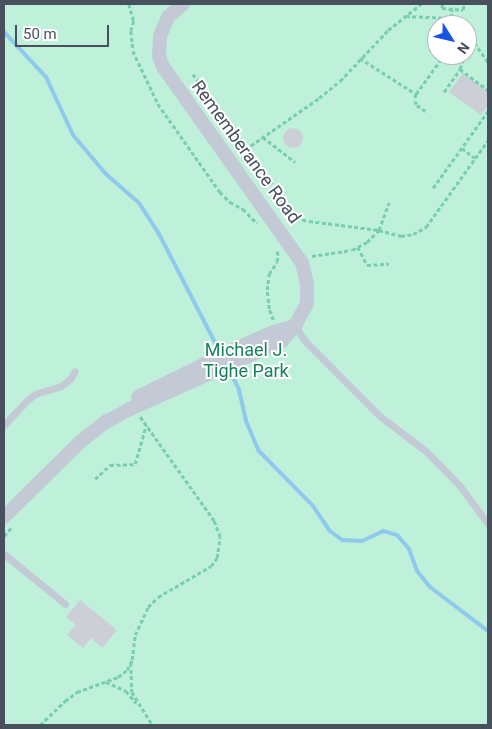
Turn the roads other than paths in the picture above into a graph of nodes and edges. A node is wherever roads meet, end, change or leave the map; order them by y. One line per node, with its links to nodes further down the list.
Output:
1 (184, 4): 2 (street, Rememberance Road)
2 (295, 326): 3 (street, Rememberance Road); 3 (street, Rememberance Road); 9 (lane)
3 (233, 357): 4 (street, Rememberance Road)
4 (215, 366): 7 (street, Rememberance Road); 7 (street, Rememberance Road)
5 (75, 371): 6 (lane)
6 (4, 425)
7 (101, 425): 8 (street, Rememberance Road)
8 (4, 518)
9 (488, 524)
10 (4, 554): 11 (lane)
11 (64, 604)

